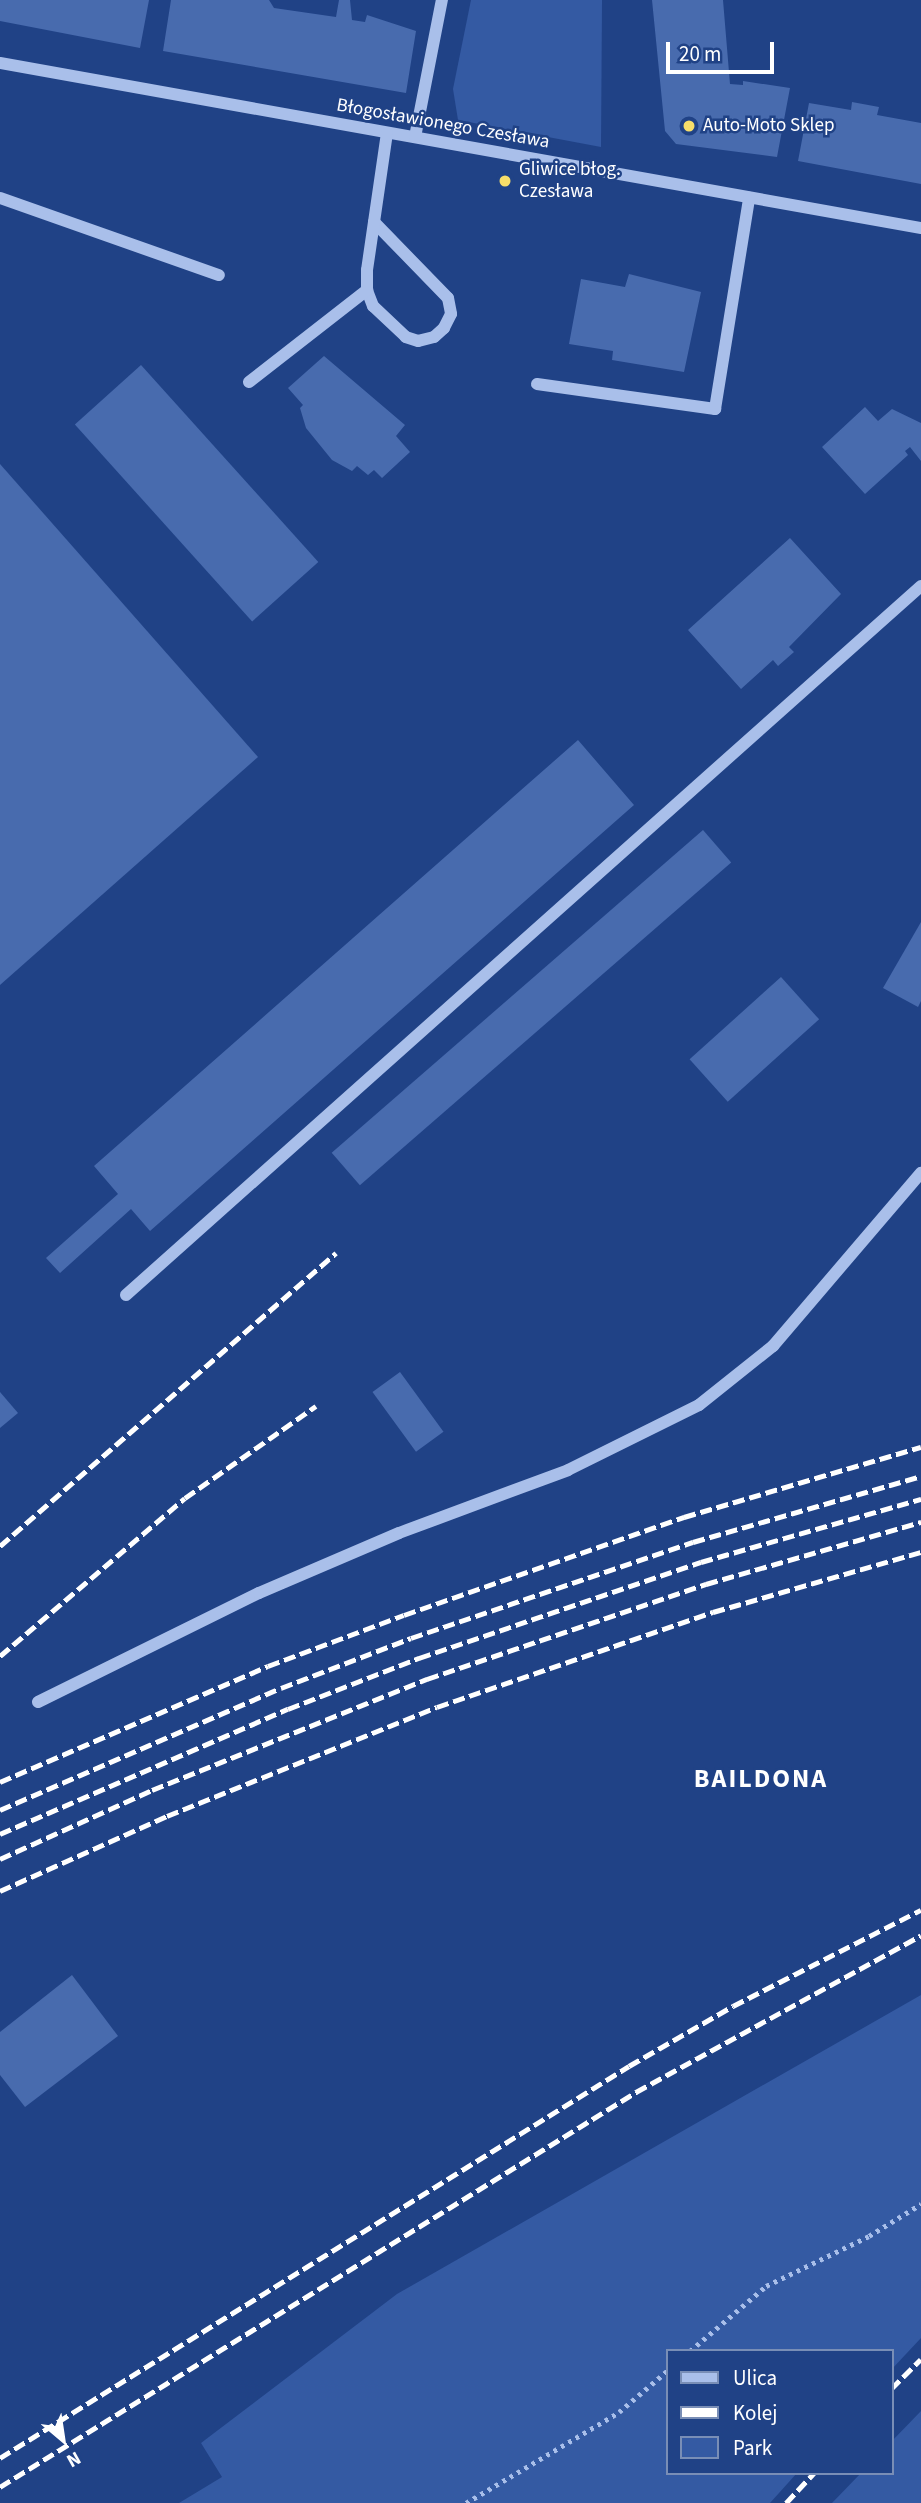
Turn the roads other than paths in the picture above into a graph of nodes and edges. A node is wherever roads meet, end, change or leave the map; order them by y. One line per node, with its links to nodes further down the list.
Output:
1 (442, 0): 4 (street)
2 (0, 63): 3 (street, Błogosławionego Czesława)
3 (387, 133): 4 (street, Błogosławionego Czesława); 7 (street)
4 (415, 137): 6 (street, Błogosławionego Czesława)
5 (0, 198): 9 (street)
6 (749, 198): 8 (street, Błogosławionego Czesława); 12 (street)
7 (374, 222): 10 (street); 10 (street)
8 (921, 228)
9 (219, 275)
10 (367, 290): 11 (street)
11 (249, 382)
12 (537, 384)
13 (921, 586): 15 (street)
14 (921, 1174): 16 (street)
15 (126, 1295)
16 (38, 1702)

